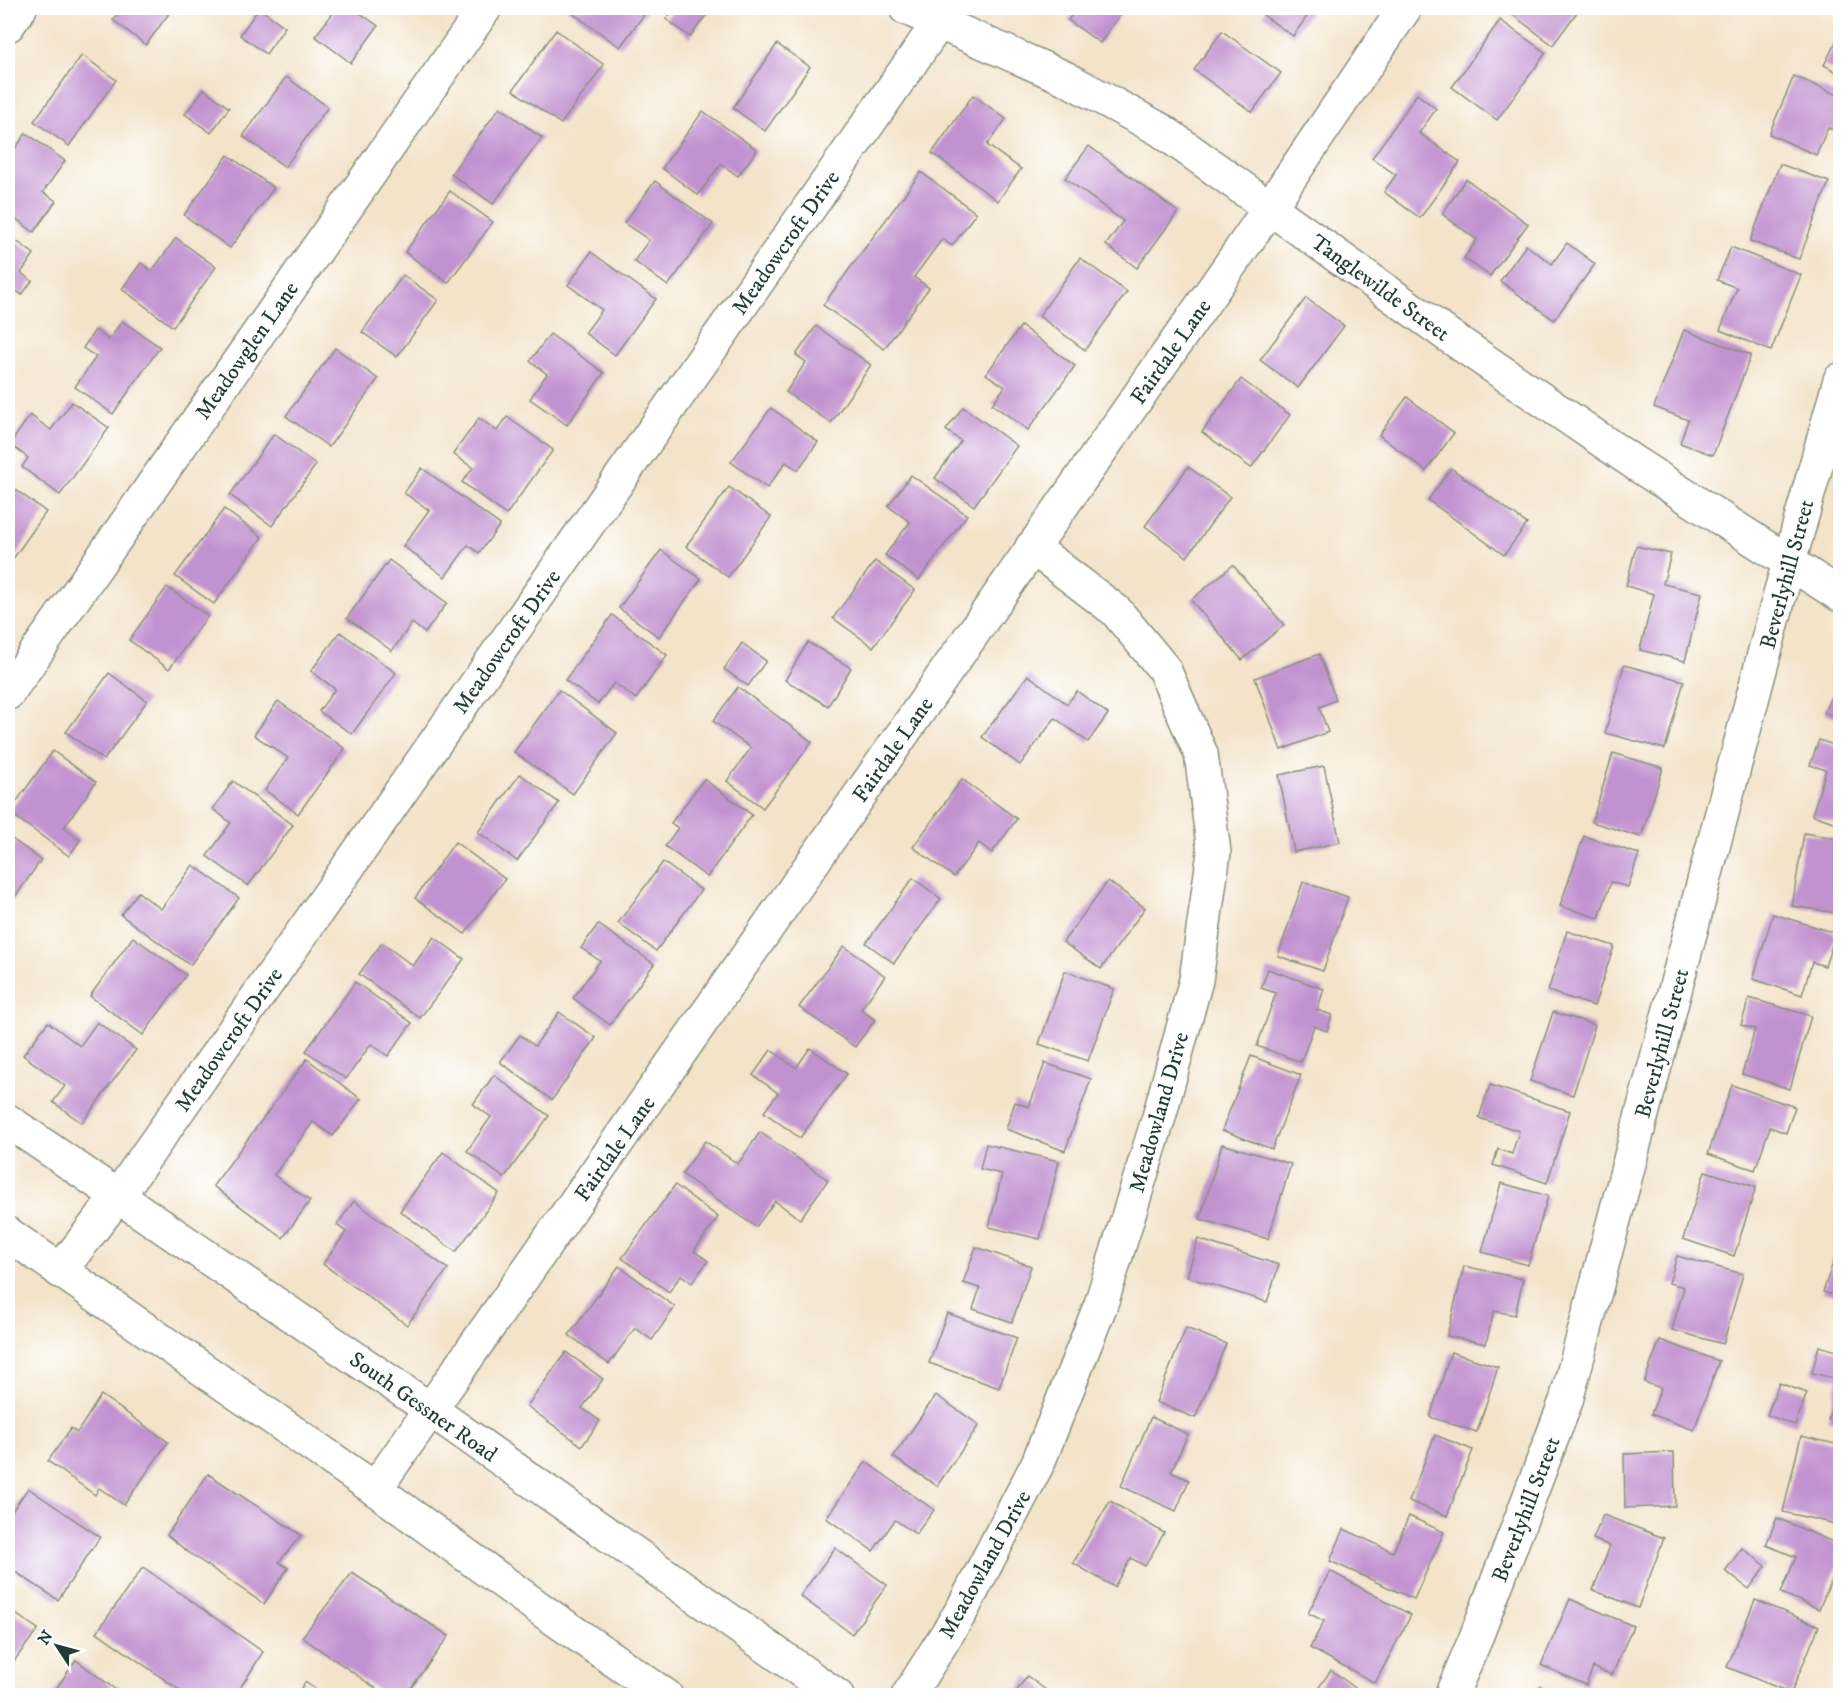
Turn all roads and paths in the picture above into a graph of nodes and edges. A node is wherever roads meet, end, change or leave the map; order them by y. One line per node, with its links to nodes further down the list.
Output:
1 (20, 8): 6 (street)
2 (485, 8): 12 (street, Meadowglen Lane)
3 (906, 8): 5 (street, Tanglewilde Street)
4 (1405, 8): 7 (street, Fairdale Lane)
5 (944, 15): 7 (street, Tanglewilde Street); 14 (street, Meadowcroft Drive)
6 (8, 25)
7 (1269, 207): 9 (street, Fairdale Lane); 10 (street, Tanglewilde Street)
8 (1840, 380): 10 (street, Beverlyhill Street)
9 (1032, 548): 17 (street, Fairdale Lane); 21 (street, Meadowland Drive)
10 (1788, 563): 11 (street, Tanglewilde Street); 22 (street, Beverlyhill Street)
11 (1840, 595)
12 (8, 693)
13 (8, 1121): 14 (street, South Gessner Road)
14 (118, 1196): 16 (street, Meadowcroft Drive); 17 (street, South Gessner Road)
15 (8, 1234): 16 (street)
16 (60, 1271): 18 (street)
17 (430, 1410): 18 (street, Fairdale Lane); 20 (street, South Gessner Road)
18 (375, 1489): 19 (street)
19 (666, 1695)
20 (837, 1695)
21 (908, 1695)
22 (1451, 1695)

